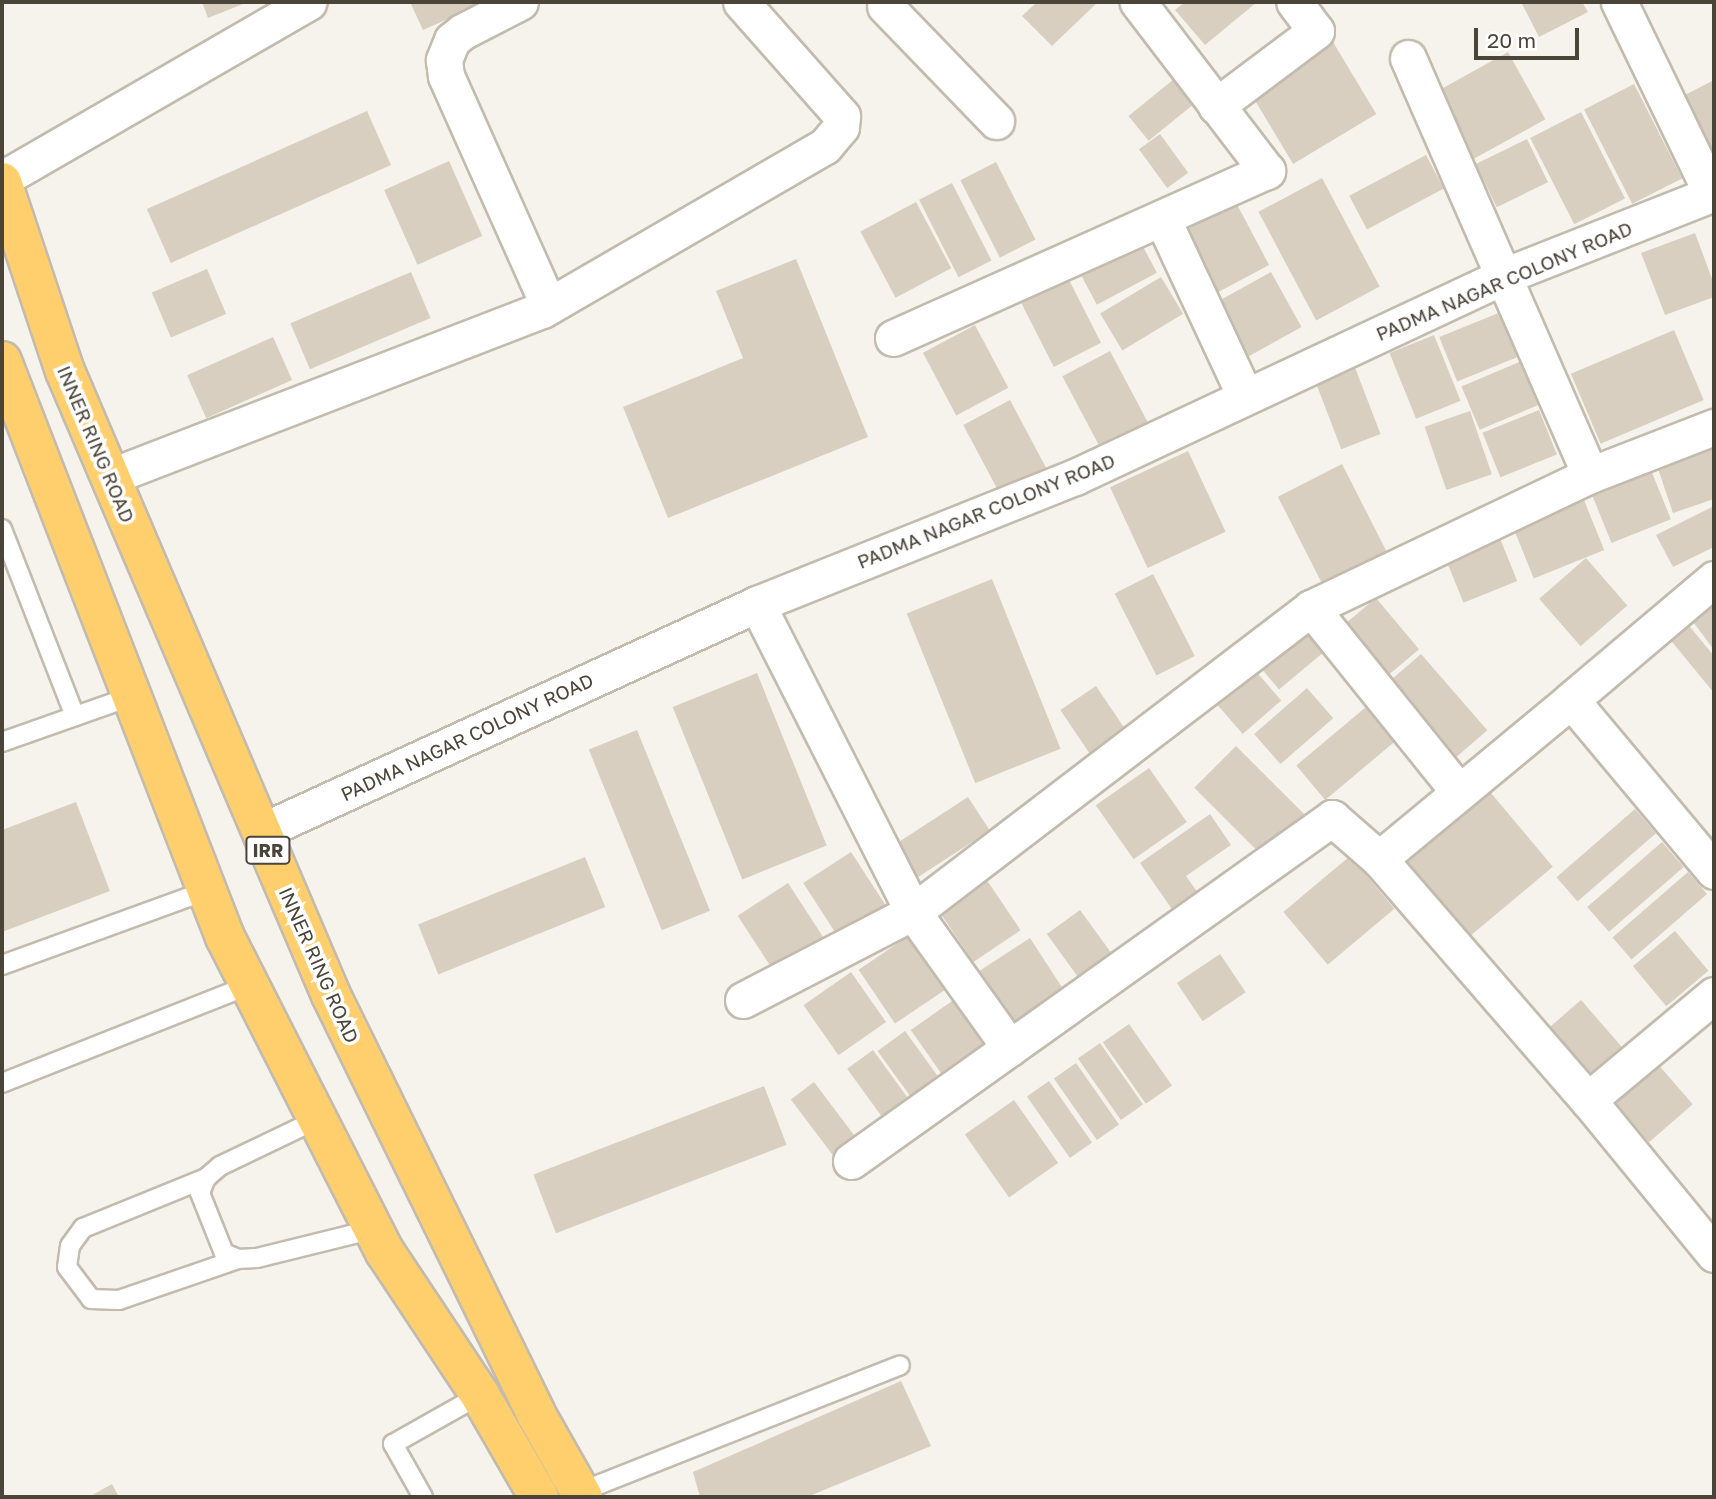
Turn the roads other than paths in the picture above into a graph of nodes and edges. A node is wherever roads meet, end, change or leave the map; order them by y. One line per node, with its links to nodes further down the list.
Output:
1 (308, 2): 11 (street)
2 (520, 2): 15 (street)
3 (741, 2): 15 (street)
4 (1138, 2): 9 (street)
5 (1294, 2): 9 (street)
6 (1619, 2): 12 (street)
7 (885, 3): 10 (street)
8 (1408, 58): 14 (street)
9 (1216, 106): 13 (street)
10 (996, 121)
11 (2, 181): 21 (highway, INNER RING ROAD / IRR)
12 (1713, 193): 14 (street, PADMA NAGAR COLONY ROAD)
13 (1162, 218): 16 (street); 18 (street)
14 (1506, 275): 18 (street, PADMA NAGAR COLONY ROAD); 20 (street)
15 (549, 306): 21 (street)
16 (893, 338)
17 (2, 361): 26 (highway)
18 (1245, 396): 24 (street, PADMA NAGAR COLONY ROAD)
19 (1714, 427): 20 (street)
20 (1590, 475): 25 (street)
21 (109, 477): 31 (highway, INNER RING ROAD / IRR)
22 (2, 529): 28 (lane)
23 (1714, 579): 27 (street)
24 (757, 604): 31 (street, PADMA NAGAR COLONY ROAD); 35 (street)
25 (1311, 608): 30 (street); 35 (street)
26 (130, 697): 28 (lane); 34 (highway)
27 (1571, 700): 30 (street); 33 (street)
28 (75, 716): 29 (lane)
29 (2, 742)
30 (1459, 792): 32 (street)
31 (260, 832): 51 (highway, INNER RING ROAD / IRR)
32 (1379, 859): 40 (street); 42 (street)
33 (1714, 871)
34 (205, 891): 36 (lane); 37 (highway)
35 (913, 912): 39 (street); 40 (street)
36 (2, 965)
37 (249, 985): 41 (lane); 43 (highway)
38 (1714, 995): 42 (street)
39 (743, 1000)
40 (1010, 1048): 44 (street)
41 (2, 1083)
42 (1588, 1100): 47 (street)
43 (318, 1119): 45 (lane); 46 (highway)
44 (851, 1161)
45 (206, 1178): 48 (lane); 48 (lane)
46 (374, 1229): 48 (lane); 50 (highway)
47 (1714, 1254)
48 (238, 1259)
49 (900, 1365): 51 (lane)
50 (480, 1395): 52 (lane); 53 (highway)
51 (582, 1495)
52 (423, 1497)
53 (539, 1497)

